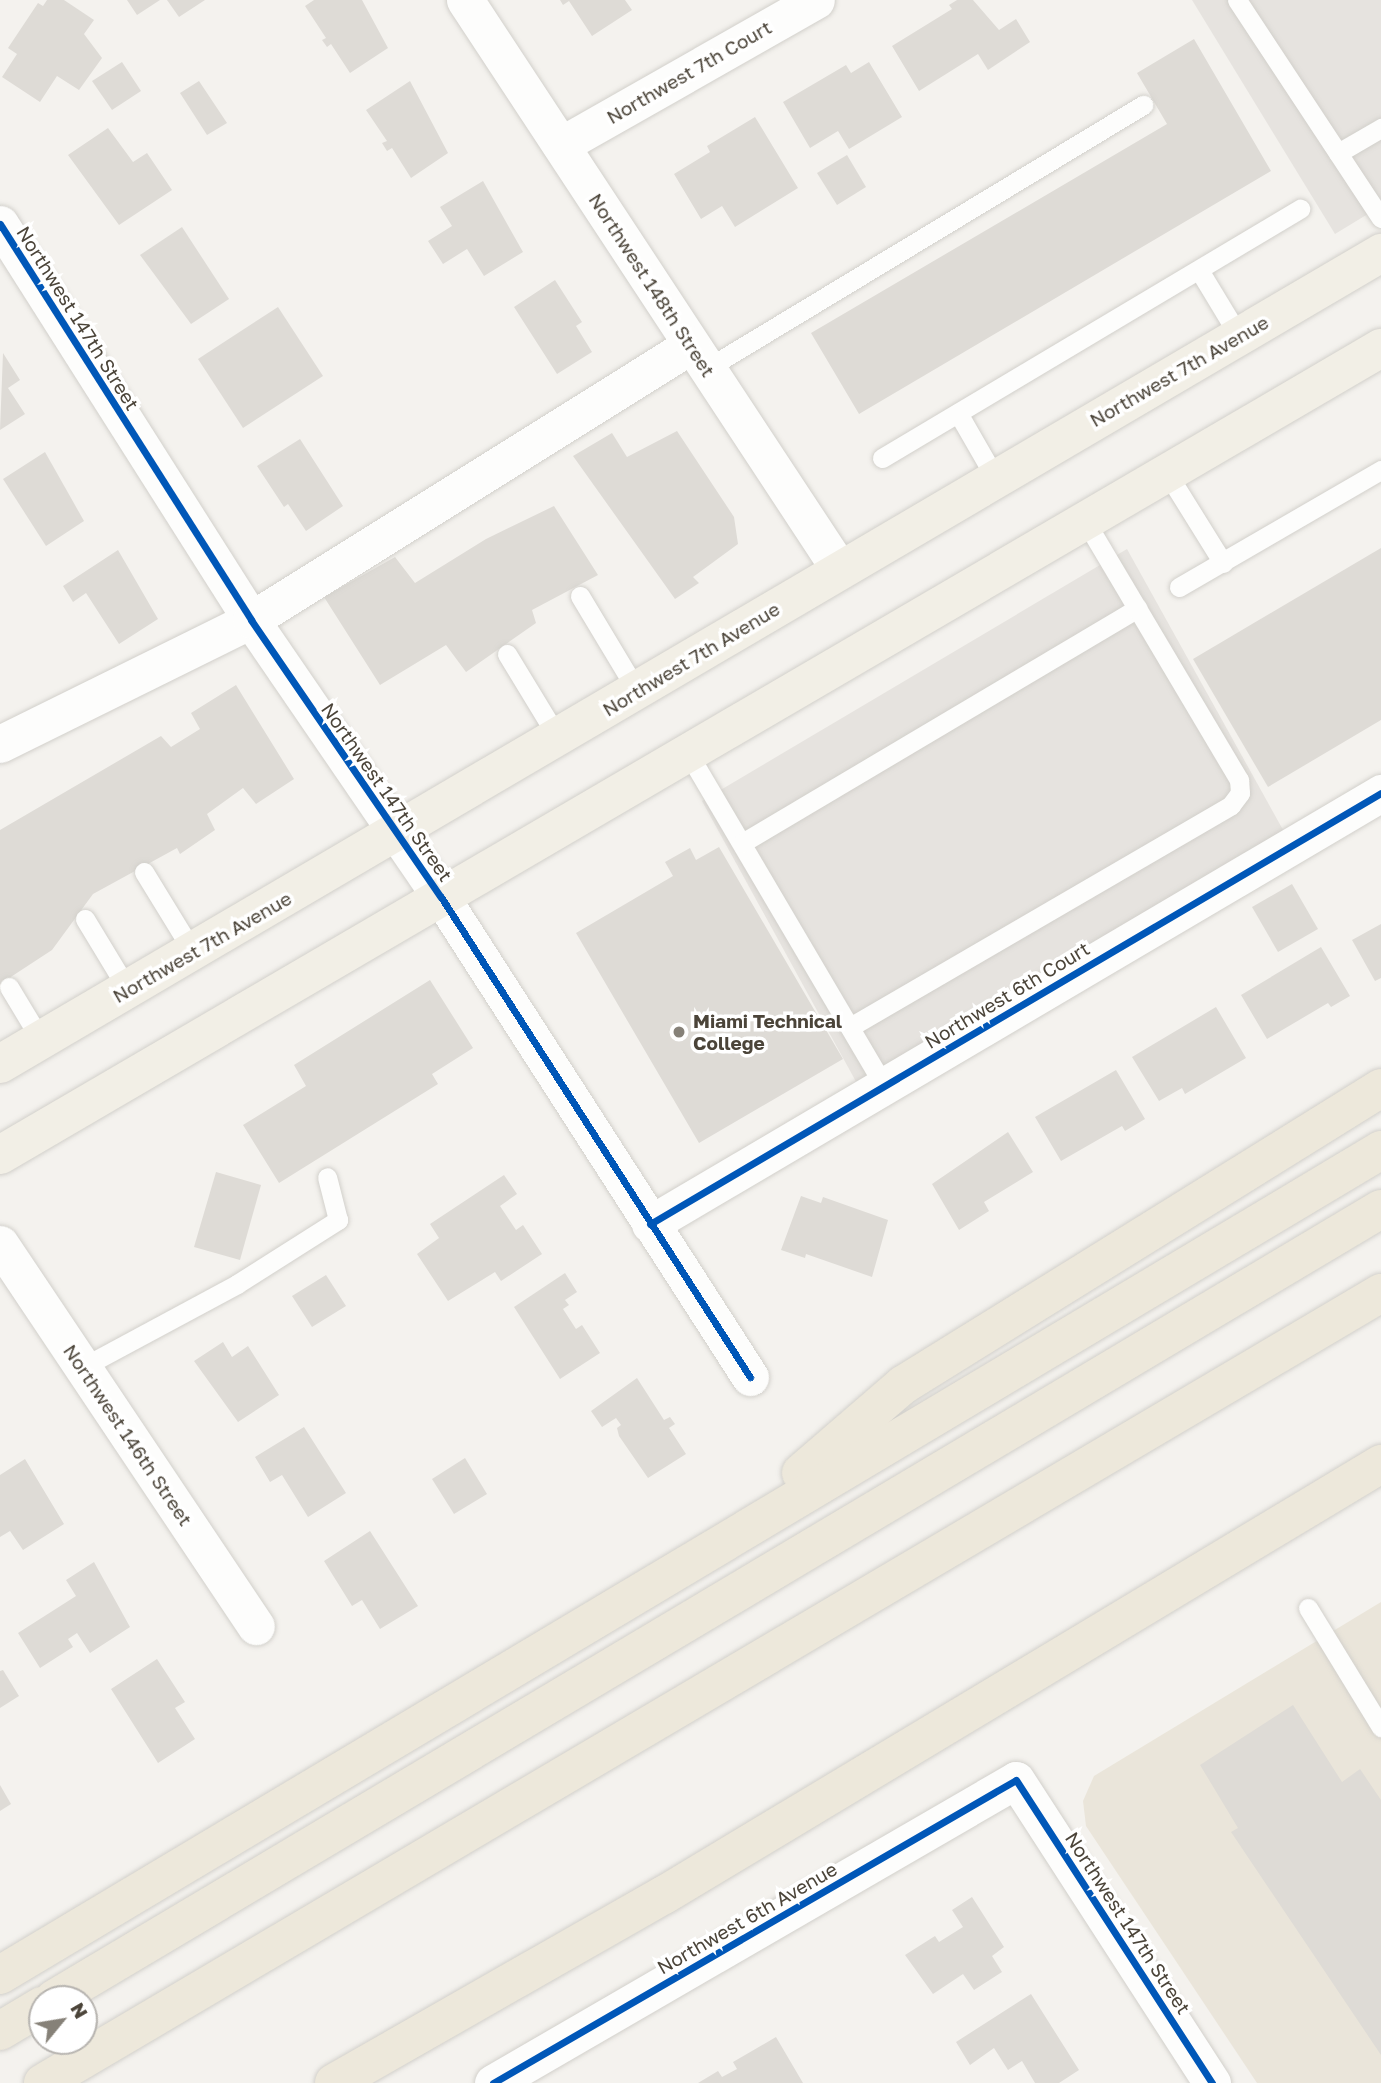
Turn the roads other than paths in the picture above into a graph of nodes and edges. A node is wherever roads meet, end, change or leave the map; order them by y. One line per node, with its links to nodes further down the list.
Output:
1 (465, 0): 6 (street, Northwest 148th Street)
2 (816, 0): 6 (street, Northwest 7th Court)
3 (1237, 0): 7 (lane)
4 (1143, 105): 15 (lane)
5 (1381, 128): 7 (lane)
6 (561, 145): 15 (street, Northwest 148th Street)
7 (1338, 153): 9 (lane)
8 (1300, 209): 12 (lane)
9 (1381, 218)
10 (0, 224): 27 (street, Northwest 147th Street)
11 (1381, 253): 13 (main road, Northwest 7th Avenue)
12 (1199, 270): 13 (lane); 16 (lane)
13 (1239, 336): 20 (main road, Northwest 7th Avenue)
14 (1381, 348): 19 (main road)
15 (699, 357): 23 (street, Northwest 148th Street); 27 (street)
16 (958, 413): 17 (lane); 20 (lane)
17 (882, 458)
18 (1381, 470): 22 (lane)
19 (1167, 473): 21 (main road); 22 (lane)
20 (996, 479): 23 (main road, Northwest 7th Avenue)
21 (1085, 521): 26 (lane); 32 (main road)
22 (1223, 563): 24 (lane)
23 (840, 570): 29 (main road, Northwest 7th Avenue)
24 (1179, 587)
25 (580, 596): 29 (lane)
26 (1137, 608): 35 (lane); 42 (lane)
27 (251, 620): 31 (street); 34 (street, Northwest 147th Street)
28 (507, 654): 30 (lane)
29 (637, 691): 30 (main road, Northwest 7th Avenue)
30 (558, 738): 34 (main road, Northwest 7th Avenue)
31 (0, 744)
32 (688, 753): 35 (lane); 37 (main road)
33 (1381, 793): 45 (street, Northwest 6th Court)
34 (395, 835): 37 (street, Northwest 147th Street); 39 (main road, Northwest 7th Avenue)
35 (742, 843): 42 (lane)
36 (144, 872): 39 (lane)
37 (441, 897): 48 (main road); 51 (street, Northwest 147th Street)
38 (85, 919): 41 (lane)
39 (193, 952): 41 (main road, Northwest 7th Avenue)
40 (9, 987): 43 (lane)
41 (128, 990): 43 (main road, Northwest 7th Avenue)
42 (850, 1027): 45 (lane)
43 (41, 1040): 44 (main road, Northwest 7th Avenue)
44 (0, 1064)
45 (884, 1086): 51 (street, Northwest 6th Court)
46 (1381, 1088): 57 (highway)
47 (1381, 1150): 57 (highway)
48 (0, 1155)
49 (327, 1177): 54 (lane)
50 (1381, 1209): 63 (highway)
51 (650, 1224): 55 (street, Northwest 147th Street)
52 (0, 1244): 54 (street, Northwest 146th Street)
53 (1381, 1293): 67 (highway)
54 (83, 1367): 59 (street, Northwest 146th Street)
55 (750, 1377)
56 (1381, 1464): 68 (highway)
57 (726, 1538): 62 (highway)
58 (1308, 1608): 60 (lane)
59 (256, 1626)
60 (1381, 1727)
61 (1016, 1780): 66 (street, Northwest 6th Avenue); 70 (street, Northwest 147th Street)
62 (0, 1975)
63 (78, 1985)
64 (28, 2014): 65 (highway)
65 (0, 2031)
66 (538, 2072): 69 (street, Northwest 6th Avenue)
67 (43, 2083)
68 (334, 2083)
69 (493, 2083)
70 (1212, 2083)

